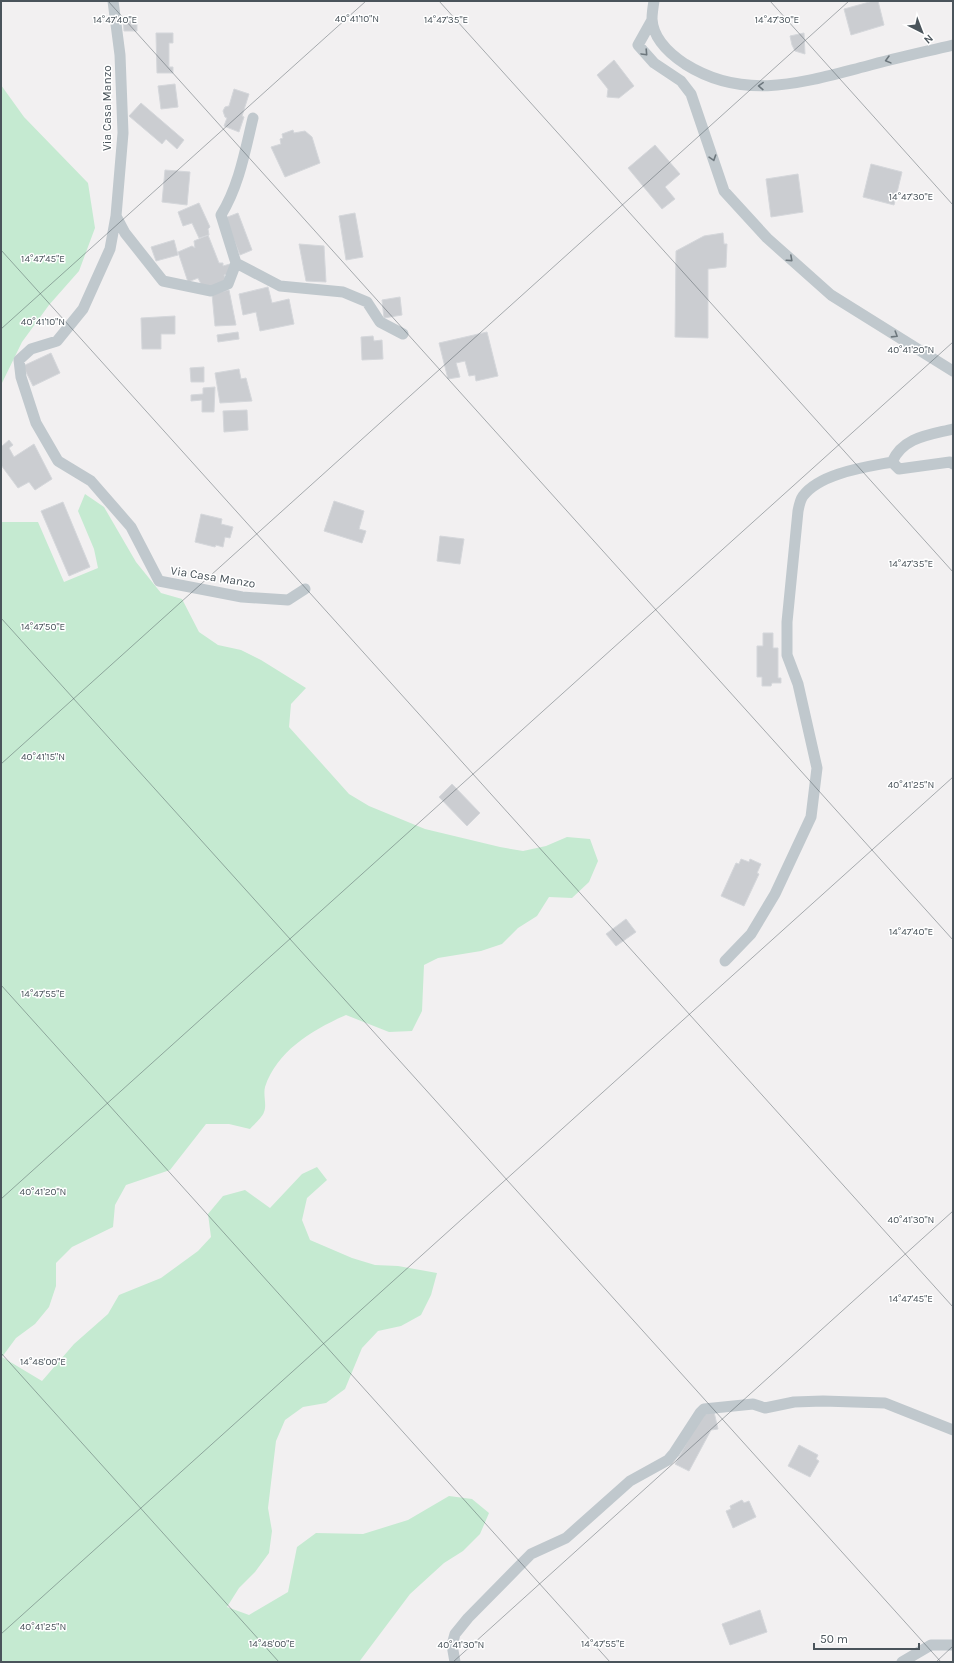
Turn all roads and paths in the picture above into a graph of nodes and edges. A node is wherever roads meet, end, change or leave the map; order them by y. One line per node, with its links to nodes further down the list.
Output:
1 (113, 1): 6 (street, Via Casa Manzo)
2 (654, 1): 3 (street)
3 (652, 20): 4 (street, one-way to 3); 9 (street, one-way to 9)
4 (953, 45)
5 (253, 118): 7 (street)
6 (116, 216): 7 (street); 13 (street, Via Casa Manzo)
7 (236, 263): 8 (street)
8 (403, 334)
9 (953, 371)
10 (953, 429): 11 (street)
11 (892, 462): 12 (street); 14 (street)
12 (953, 464)
13 (305, 589)
14 (725, 961)
15 (953, 1430): 17 (street)
16 (953, 1645): 18 (street)
17 (455, 1662)
18 (902, 1662)

